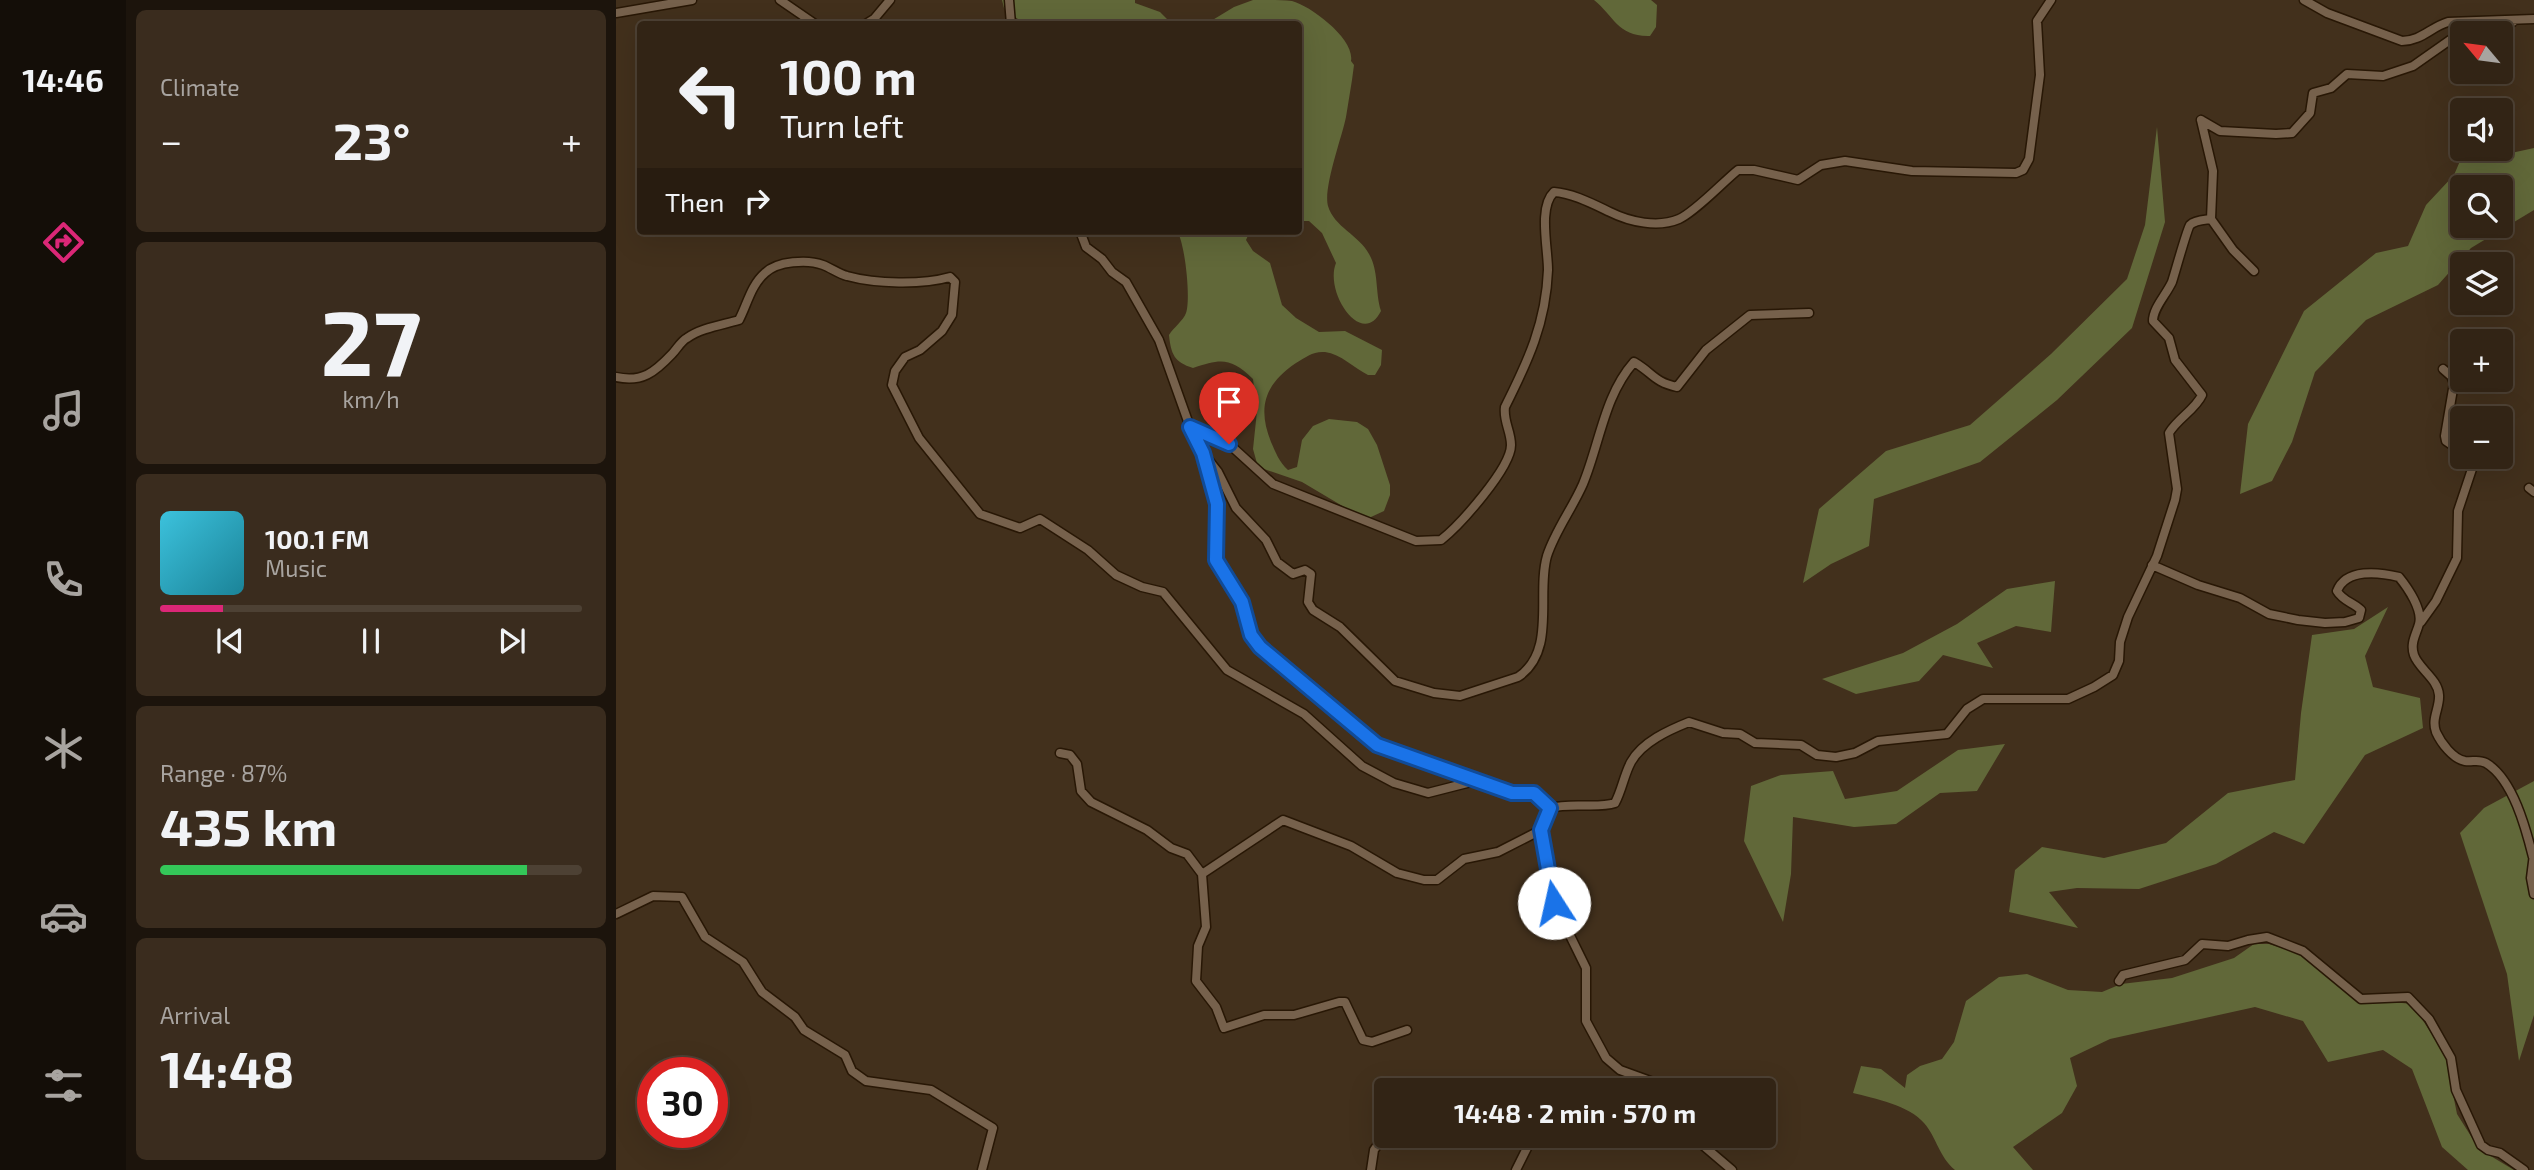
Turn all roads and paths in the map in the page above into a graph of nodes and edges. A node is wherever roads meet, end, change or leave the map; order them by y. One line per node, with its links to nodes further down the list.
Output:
1 (692, 0): 7 (street)
2 (780, 0): 10 (street)
3 (890, 0): 11 (street)
4 (1009, 0): 12 (street)
5 (2050, 0): 23 (street)
6 (2304, 0): 9 (street)
7 (616, 13)
8 (2534, 19): 9 (street)
9 (2517, 20): 13 (street)
10 (812, 21)
11 (871, 21)
12 (1011, 21)
13 (2513, 22)
14 (2450, 40): 15 (street)
15 (2211, 219): 17 (street); 27 (street)
16 (1082, 235): 23 (street)
17 (2254, 271)
18 (1810, 313): 25 (street)
19 (2443, 369): 21 (street)
20 (616, 377): 30 (street)
21 (2450, 406)
22 (2450, 407): 24 (street)
23 (1190, 427): 25 (street)
24 (2450, 444)
25 (1203, 453): 30 (street)
26 (2472, 469): 28 (street)
27 (2152, 565): 28 (street); 31 (street)
28 (2421, 622): 33 (street)
29 (1060, 752): 34 (street)
30 (1475, 781): 31 (street)
31 (1550, 808): 32 (street)
32 (1541, 830): 34 (street); 39 (street)
33 (2533, 855): 35 (street)
34 (1202, 874): 38 (street)
35 (2534, 894)
36 (616, 914): 43 (street)
37 (2119, 981): 47 (street)
38 (1407, 1030)
39 (1642, 1078)
40 (1375, 1148): 44 (street)
41 (1527, 1148): 45 (street)
42 (1706, 1148): 46 (street)
43 (982, 1170)
44 (1371, 1170)
45 (1516, 1170)
46 (1732, 1170)
47 (2524, 1170)

